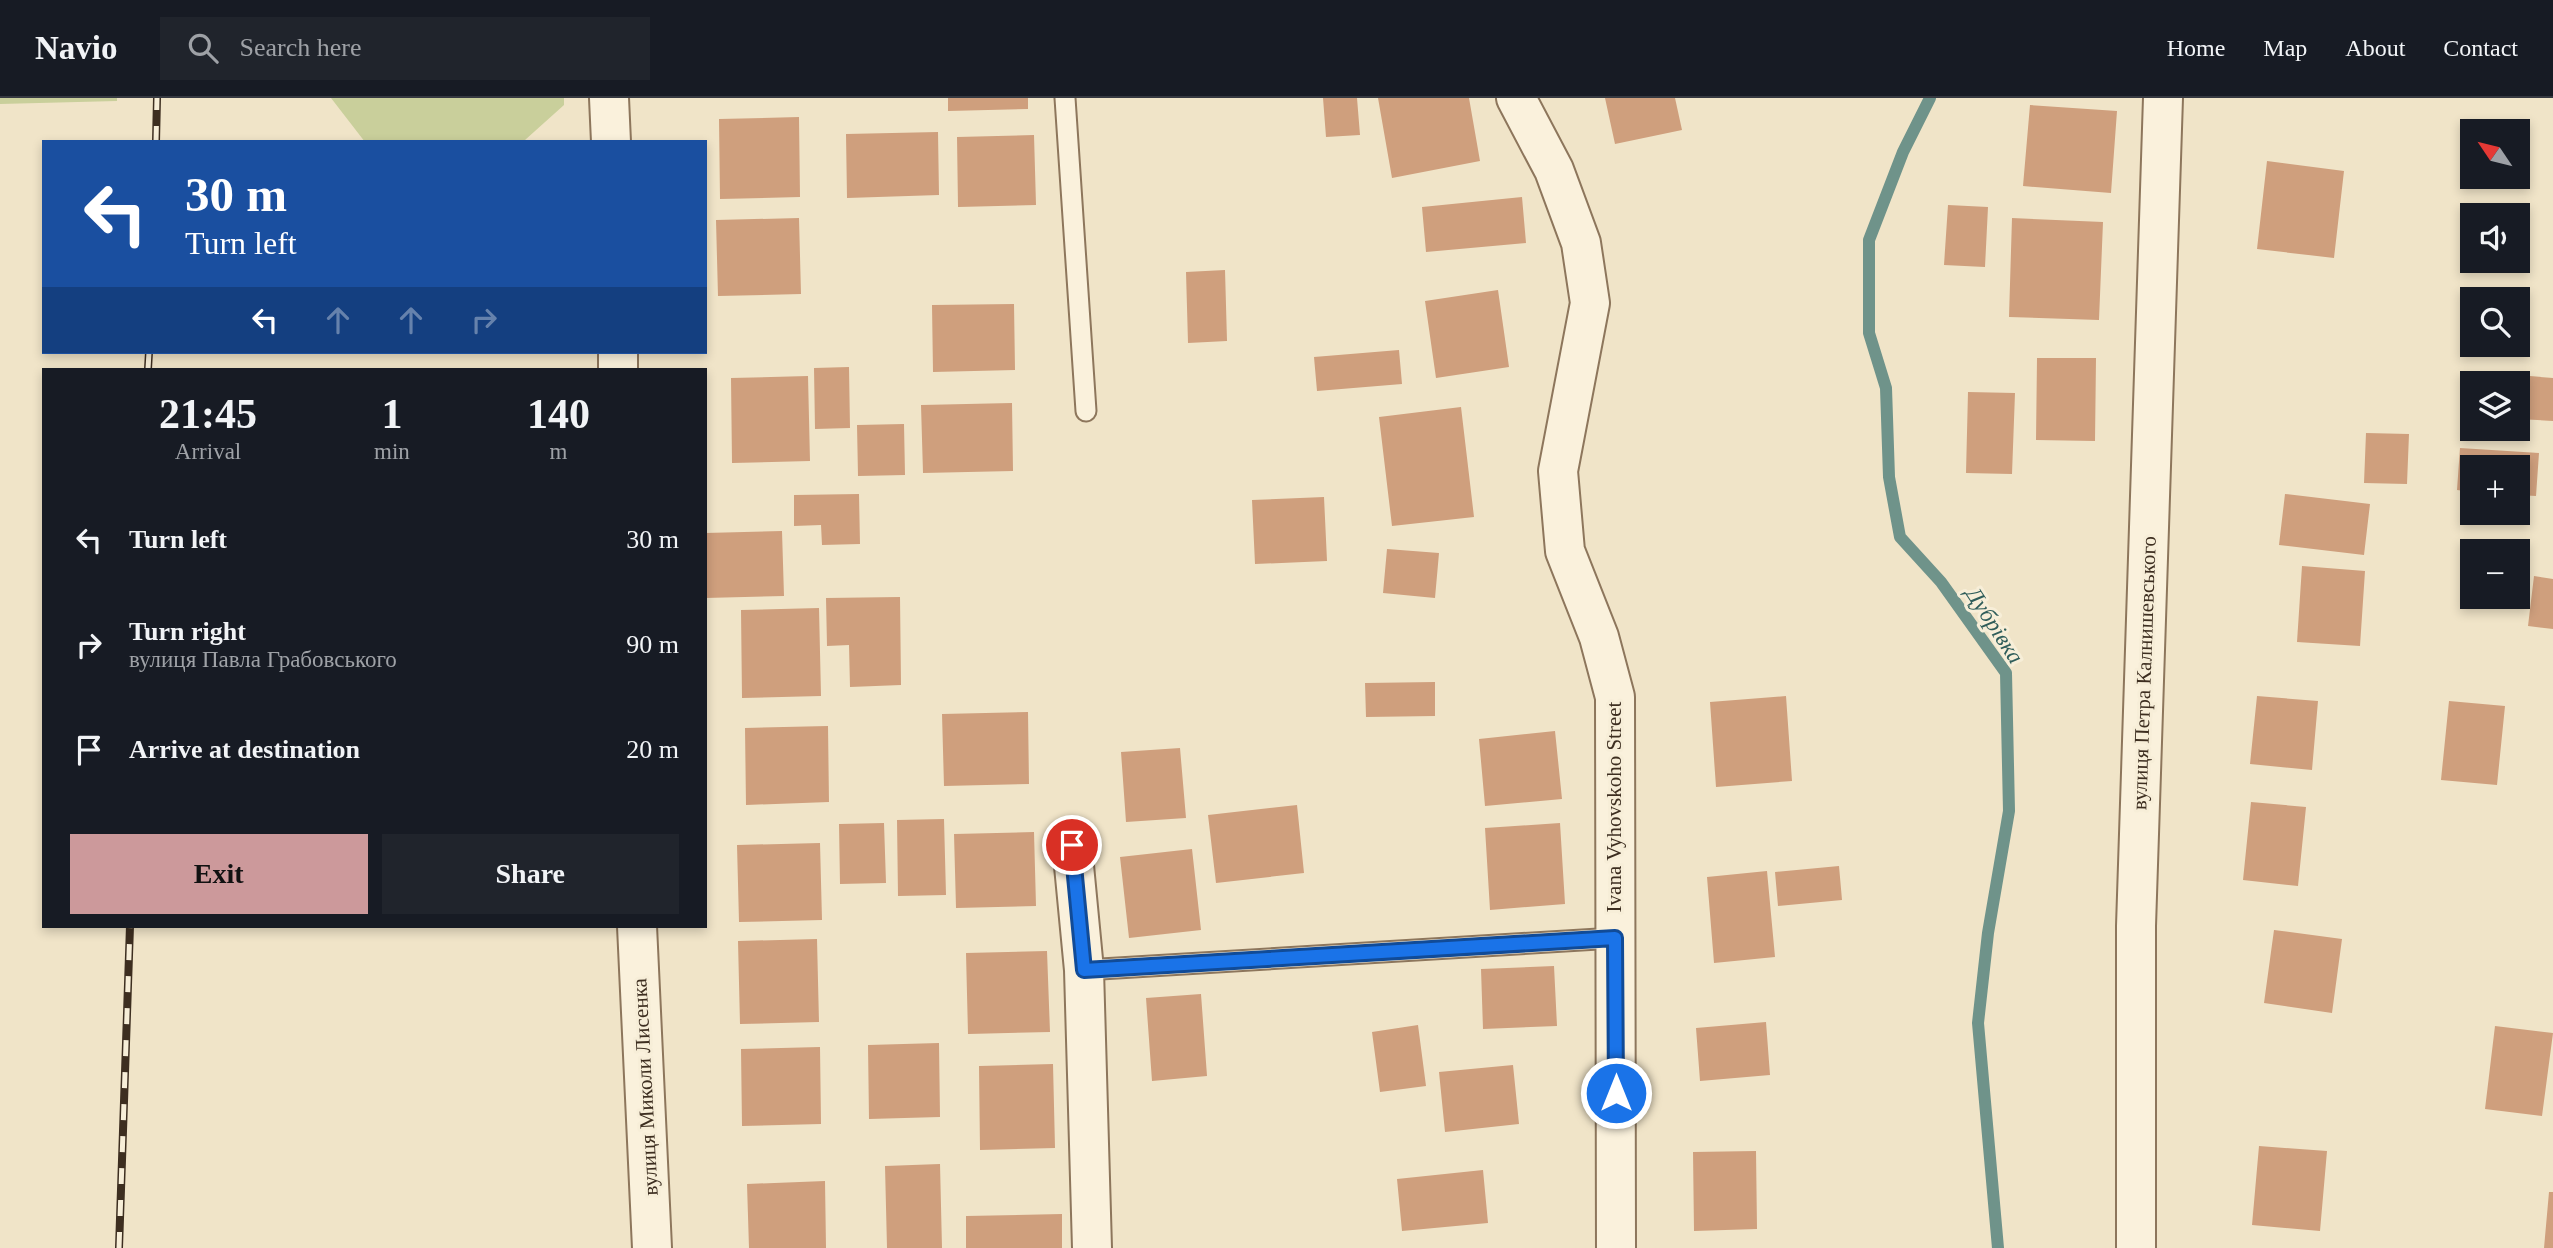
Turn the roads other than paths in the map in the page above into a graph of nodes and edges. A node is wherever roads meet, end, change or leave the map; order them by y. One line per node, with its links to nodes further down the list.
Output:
1 (609, 98): 5 (street)
2 (1065, 98): 6 (lane)
3 (1516, 98): 9 (street, Ivana Vyhovskoho Street)
4 (2163, 98): 14 (street, вулиця Петра Калнишевського)
5 (611, 140)
6 (1086, 411)
7 (1072, 845): 10 (street)
8 (637, 928): 11 (street, вулиця Миколи Лисенка)
9 (1615, 938): 10 (lane); 13 (street, Ivana Vyhovskoho Street)
10 (1084, 970): 12 (street)
11 (652, 1248)
12 (1092, 1248)
13 (1616, 1248)
14 (2136, 1248)

